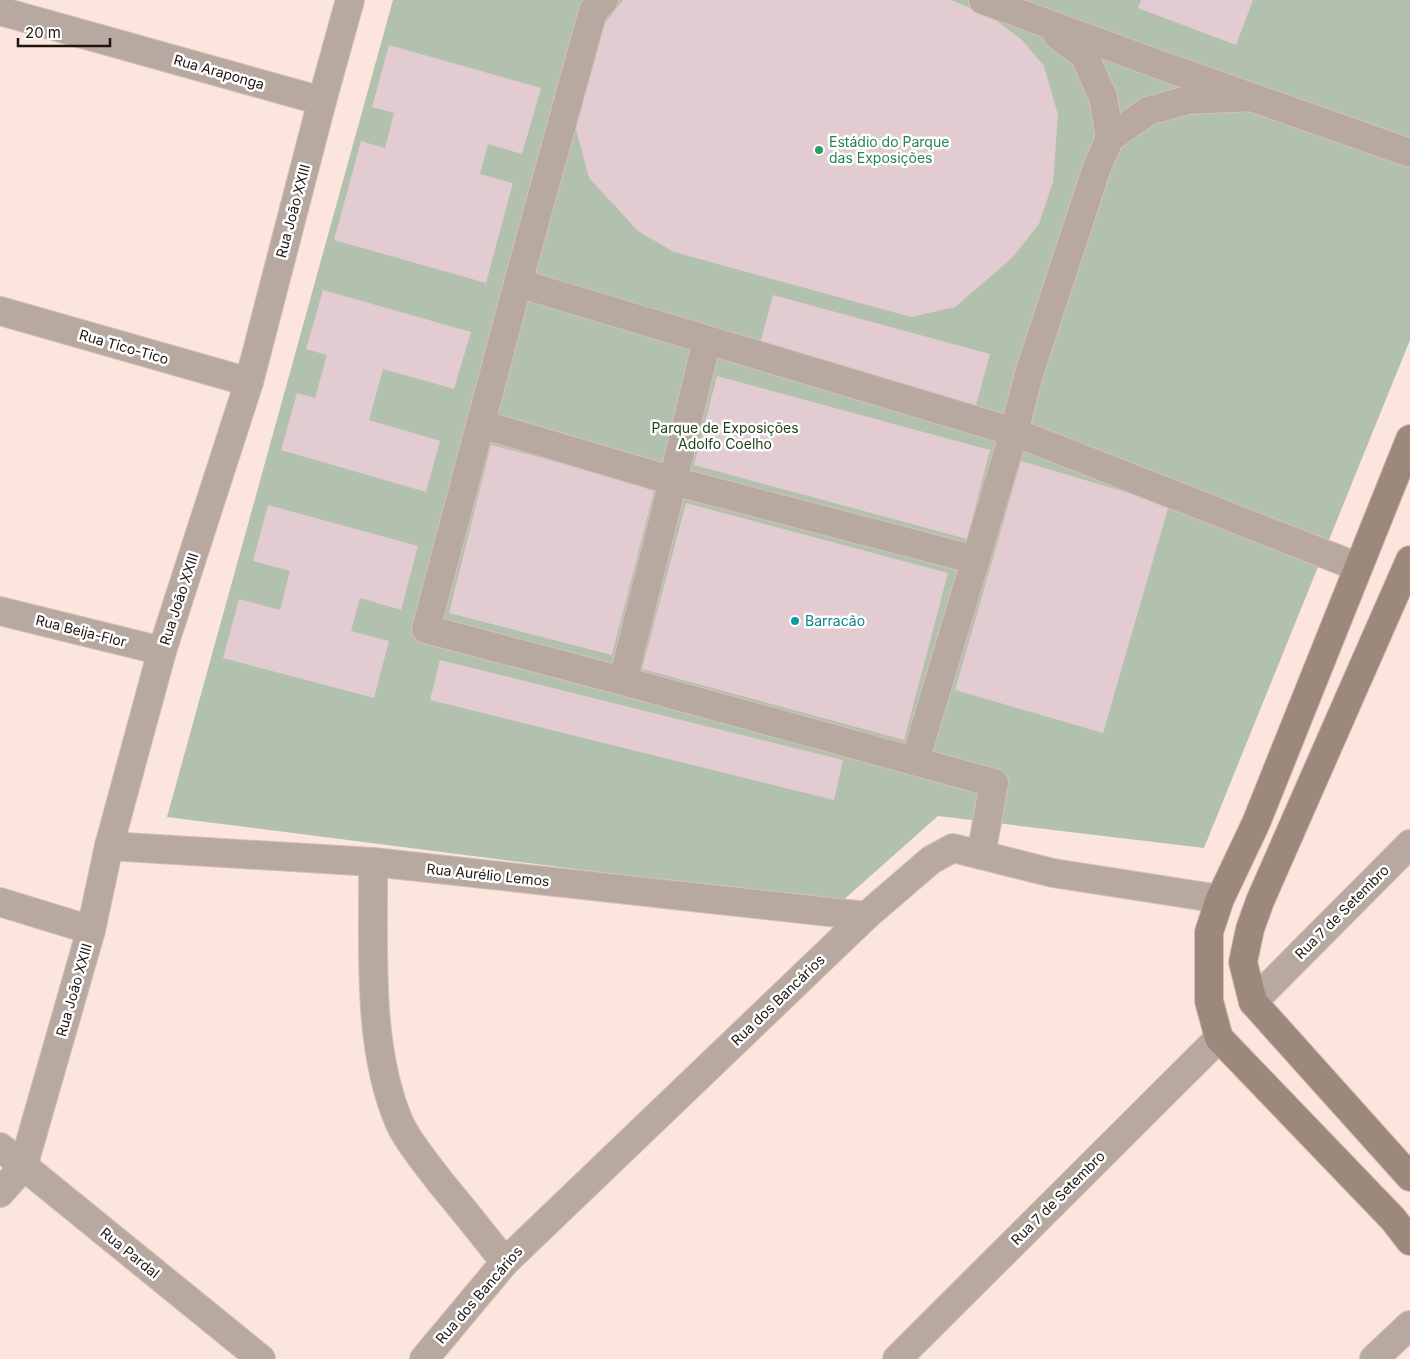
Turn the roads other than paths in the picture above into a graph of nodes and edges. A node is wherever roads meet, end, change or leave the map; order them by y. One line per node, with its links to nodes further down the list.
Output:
1 (350, 0): 7 (street, Rua João XXIII)
2 (604, 0): 10 (street)
3 (984, 0): 5 (street)
4 (0, 12): 7 (street, Rua Araponga)
5 (1040, 22): 6 (street); 8 (street)
6 (1252, 97): 8 (street); 9 (street)
7 (322, 101): 13 (street, Rua João XXIII)
8 (1110, 138): 15 (street)
9 (1410, 152)
10 (518, 283): 12 (street); 14 (street)
11 (0, 311): 13 (street, Rua Tico-Tico)
12 (707, 340): 15 (street); 17 (street)
13 (249, 382): 22 (street, Rua João XXIII)
14 (481, 424): 17 (street); 23 (street)
15 (1014, 432): 18 (street); 20 (street)
16 (1410, 439): 20 (main road)
17 (673, 481): 18 (street); 23 (street)
18 (976, 560): 24 (street)
19 (1410, 560): 33 (main road)
20 (1358, 567): 29 (main road)
21 (0, 610): 22 (street, Rua Beija-Flor)
22 (162, 651): 26 (street, Rua João XXIII)
23 (623, 681): 24 (street)
24 (915, 761): 27 (street)
25 (1410, 844): 33 (street, Rua 7 de Setembro)
26 (109, 846): 28 (street, Rua Aurélio Lemos); 32 (street, Rua João XXIII)
27 (981, 855): 29 (street, Rua dos Bancários); 31 (street, Rua dos Bancários)
28 (373, 862): 31 (street, Rua Aurélio Lemos); 40 (street)
29 (1220, 900): 34 (main road)
30 (0, 902): 32 (street)
31 (866, 916): 40 (street, Rua dos Bancários)
32 (91, 930): 36 (street, Rua João XXIII)
33 (1253, 1002): 37 (main road)
34 (1219, 1038): 39 (main road); 44 (street, Rua 7 de Setembro)
35 (0, 1147): 36 (street, Rua Pardal)
36 (23, 1167): 38 (street, Rua João XXIII); 42 (street, Rua Pardal)
37 (1410, 1176)
38 (0, 1193)
39 (1410, 1241)
40 (505, 1262): 43 (street, Rua dos Bancários)
41 (1410, 1325): 45 (street)
42 (261, 1359)
43 (424, 1359)
44 (897, 1359)
45 (1374, 1359)

